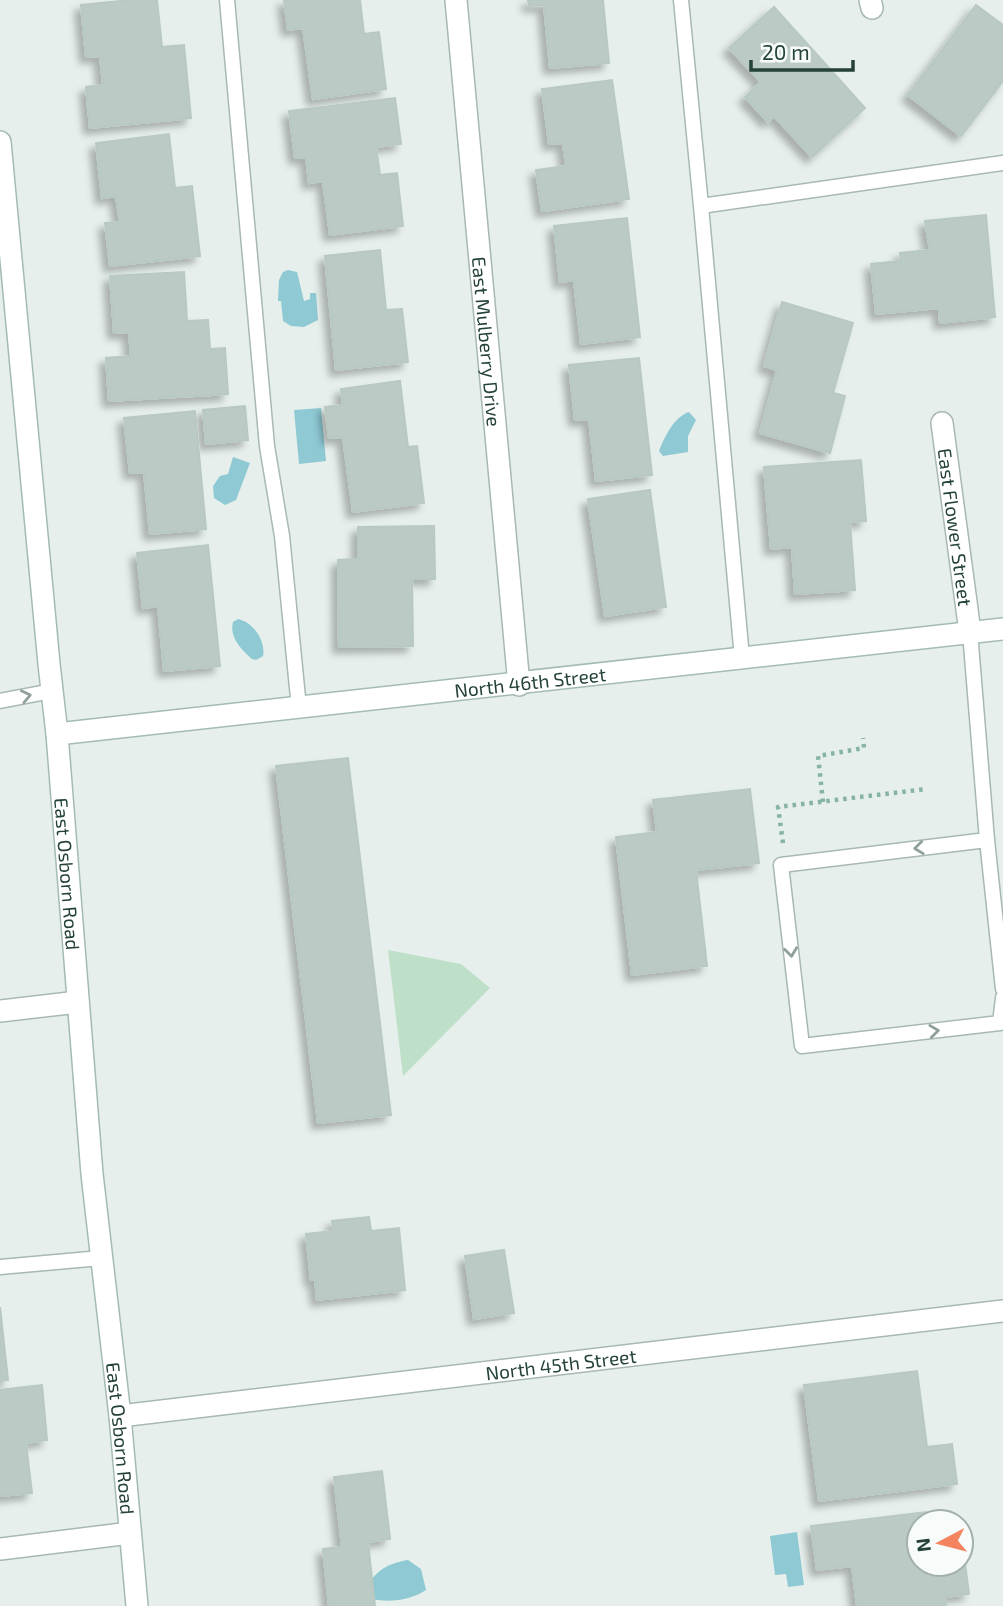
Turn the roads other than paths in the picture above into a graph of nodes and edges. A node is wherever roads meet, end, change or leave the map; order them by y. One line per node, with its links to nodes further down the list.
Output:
1 (227, 0): 15 (lane)
2 (456, 0): 12 (street, East Mulberry Drive)
3 (681, 0): 6 (lane)
4 (0, 142): 7 (street, East Osborn Road)
5 (1003, 163): 6 (lane)
6 (701, 206): 11 (lane)
7 (6, 262): 13 (street, East Osborn Road)
8 (943, 423): 10 (street, East Flower Street)
9 (1003, 629): 10 (street, North 46th Street)
10 (970, 632): 11 (street, North 46th Street); 17 (lane)
11 (742, 658): 12 (street, North 46th Street)
12 (519, 684): 15 (street, North 46th Street)
13 (52, 691): 14 (lane, one-way to 13); 16 (street, East Osborn Road)
14 (0, 701)
15 (299, 708): 16 (street, North 46th Street)
16 (57, 734): 20 (street, East Osborn Road)
17 (987, 840): 18 (lane); 19 (lane, one-way to 19)
18 (1003, 989)
19 (1003, 998)
20 (78, 1002): 21 (street); 22 (street, East Osborn Road)
21 (0, 1011)
22 (101, 1258): 23 (lane); 25 (street, East Osborn Road)
23 (0, 1267)
24 (1003, 1311): 25 (street, North 45th Street)
25 (120, 1416): 26 (street, East Osborn Road)
26 (130, 1533): 27 (street); 28 (street, East Osborn Road)
27 (0, 1549)
28 (137, 1606)

